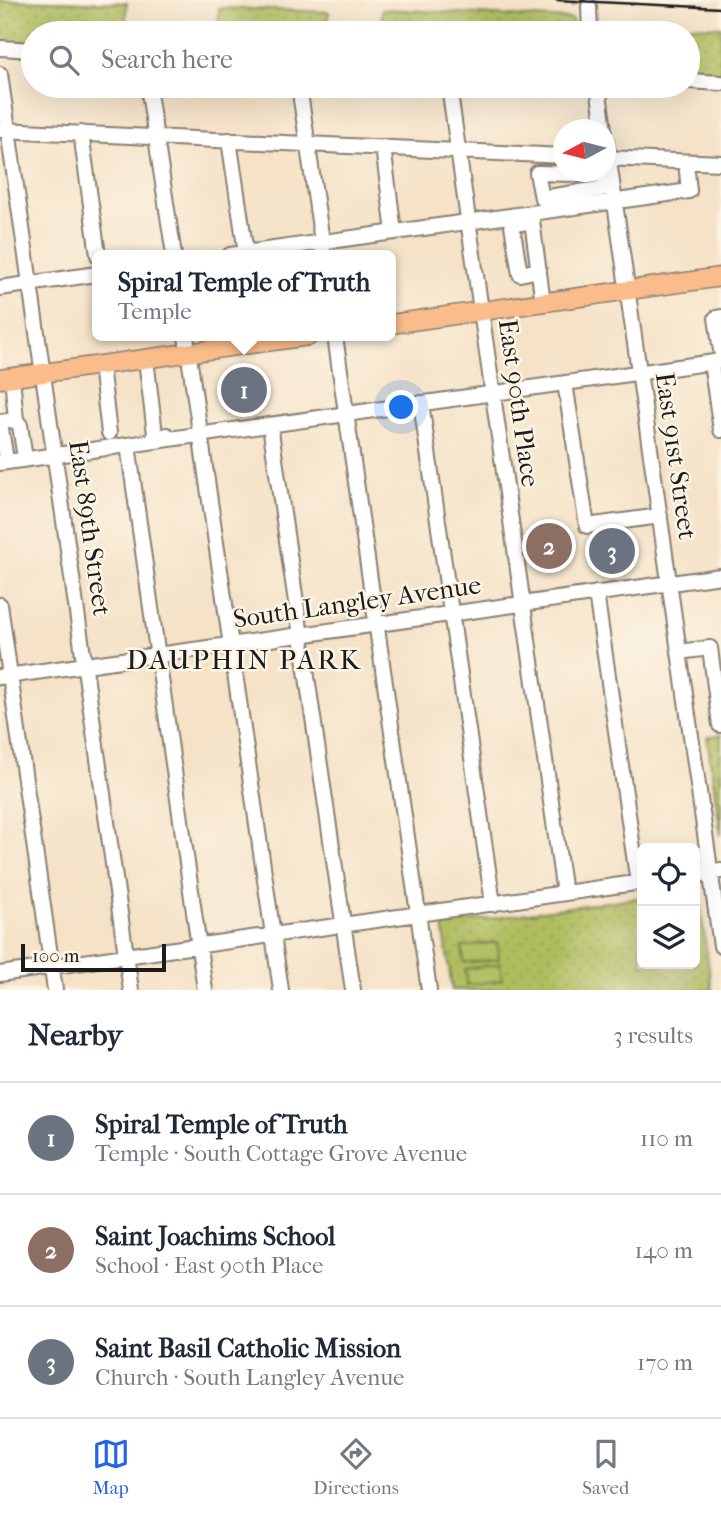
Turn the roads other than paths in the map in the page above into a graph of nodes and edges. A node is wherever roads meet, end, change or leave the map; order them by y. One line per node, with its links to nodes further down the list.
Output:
1 (0, 48): 2 (street)
2 (21, 49)
3 (0, 74): 11 (street, East 89th Street)
4 (700, 82): 5 (street)
5 (721, 83)
6 (150, 98): 13 (street)
7 (301, 98): 15 (street)
8 (451, 98): 17 (street, East 90th Place)
9 (600, 98): 10 (street)
10 (602, 119)
11 (4, 130): 12 (street); 36 (street, East 89th Street)
12 (81, 133): 13 (street); 29 (street)
13 (156, 137): 14 (street); 30 (street)
14 (229, 140): 15 (street); 31 (street)
15 (308, 144): 16 (street); 28 (street)
16 (383, 148): 17 (street); 27 (street)
17 (458, 151): 18 (street); 26 (street, East 90th Place)
18 (531, 154): 19 (street); 25 (street)
19 (553, 155)
20 (616, 158): 21 (street)
21 (685, 162): 22 (street); 24 (street)
22 (721, 163)
23 (611, 182): 24 (street, East 91st Street)
24 (612, 188): 25 (street); 39 (street, East 91st Street)
25 (540, 212): 26 (street)
26 (469, 222): 27 (street); 41 (street, East 90th Place)
27 (394, 232): 28 (street)
28 (323, 249): 32 (street)
29 (97, 250)
30 (173, 250)
31 (246, 250)
32 (304, 250)
33 (539, 270): 40 (street)
34 (92, 275): 36 (street)
35 (721, 277): 37 (street); 39 (main road)
36 (30, 283): 38 (street); 50 (street, East 89th Street)
37 (721, 283)
38 (0, 288)
39 (627, 291): 40 (main road); 51 (street, East 91st Street)
40 (544, 303): 41 (main road)
41 (482, 311): 43 (main road); 54 (street, East 90th Place)
42 (721, 317): 47 (street)
43 (396, 323)
44 (233, 341): 46 (main road)
45 (336, 341): 56 (street)
46 (188, 344): 48 (main road); 61 (street)
47 (718, 358): 51 (street); 59 (street)
48 (146, 359): 49 (main road); 62 (street)
49 (101, 365): 50 (main road); 60 (street)
50 (43, 373): 52 (main road); 65 (street, East 89th Street)
51 (639, 373): 53 (street); 67 (street, East 91st Street)
52 (6, 378): 57 (street)
53 (565, 383): 54 (street); 67 (street)
54 (493, 393): 55 (street); 71 (street, East 90th Place)
55 (421, 403): 56 (street); 73 (street)
56 (346, 414): 58 (street); 74 (street)
57 (16, 420): 64 (street); 66 (street)
58 (270, 425): 61 (street); 75 (street)
59 (721, 430)
60 (109, 432)
61 (201, 435): 62 (street); 76 (street)
62 (181, 437): 63 (street)
63 (128, 445): 65 (street); 78 (street)
64 (24, 452)
65 (55, 455): 66 (street); 79 (street, East 89th Street)
66 (3, 458)
67 (660, 516): 69 (street, East 91st Street)
68 (721, 576): 69 (street, South Langley Avenue)
69 (669, 583): 70 (street, South Langley Avenue); 77 (street, East 91st Street)
70 (596, 593): 71 (street, South Langley Avenue); 82 (street)
71 (522, 604): 73 (street, South Langley Avenue); 85 (street, East 90th Place)
72 (0, 605): 80 (street)
73 (451, 614): 74 (street, South Langley Avenue); 86 (street)
74 (377, 624): 75 (street, South Langley Avenue); 87 (street)
75 (302, 635): 76 (street, South Langley Avenue); 88 (street)
76 (231, 645): 78 (street, South Langley Avenue); 89 (street)
77 (679, 652): 81 (street); 83 (street, East 91st Street)
78 (157, 655): 79 (street, South Langley Avenue); 90 (street)
79 (85, 665): 80 (street, South Langley Avenue); 92 (street, East 89th Street)
80 (5, 677): 93 (street)
81 (720, 725)
82 (637, 863)
83 (716, 872): 91 (street, East 91st Street)
84 (637, 883): 85 (street)
85 (564, 893): 86 (street)
86 (494, 904): 87 (street)
87 (418, 914): 88 (street); 100 (street)
88 (343, 925): 89 (street); 99 (street)
89 (273, 935): 90 (street); 98 (street)
90 (199, 946): 92 (street); 97 (street)
91 (721, 946)
92 (126, 956): 93 (street); 96 (street, East 89th Street)
93 (52, 967): 94 (street); 95 (street)
94 (0, 974)
95 (55, 990)
96 (131, 990)
97 (205, 990)
98 (281, 990)
99 (353, 990)
100 (429, 990)

